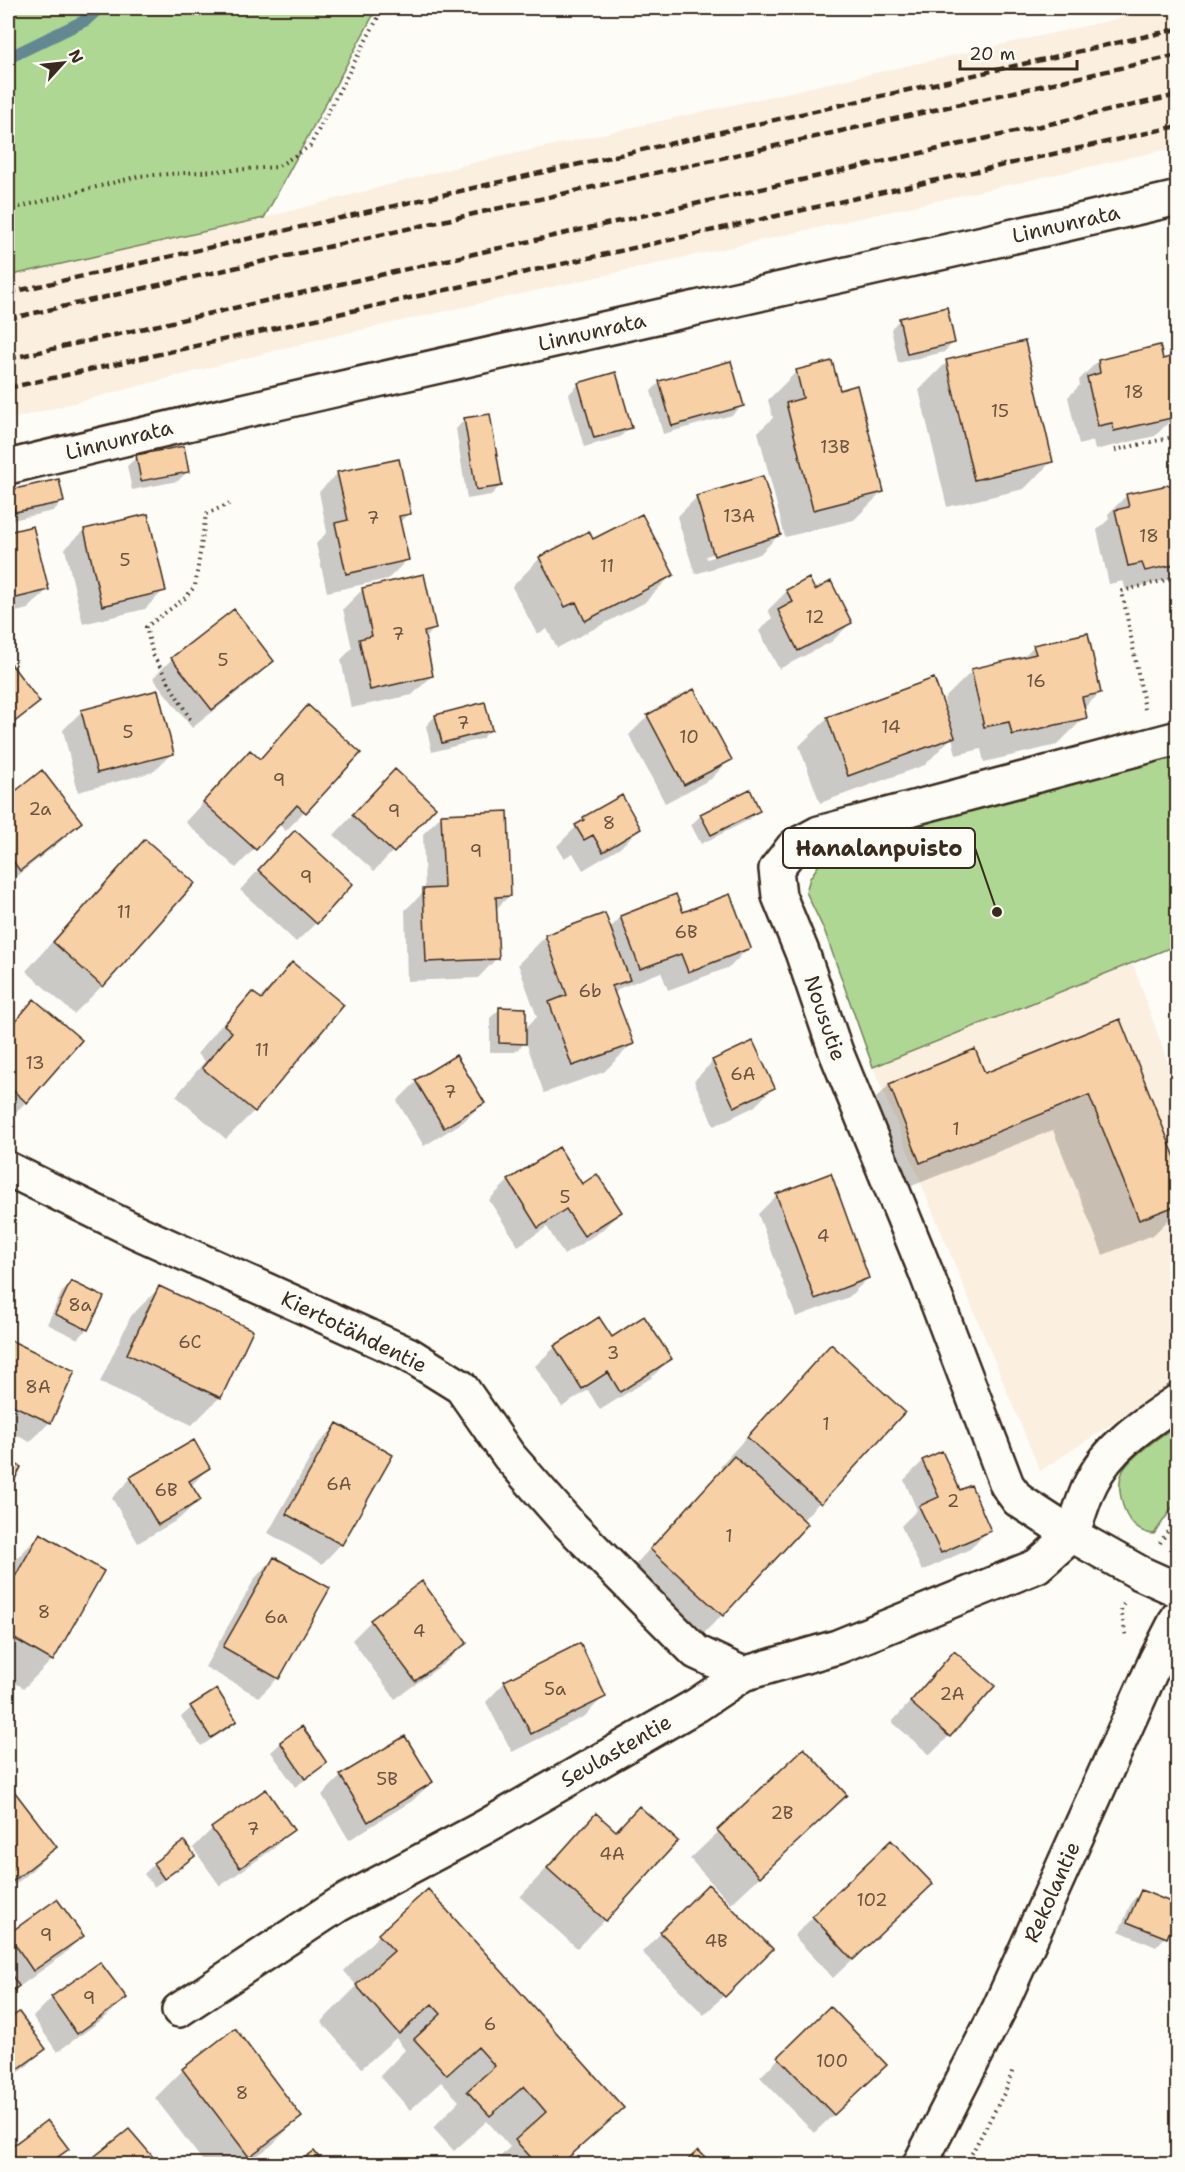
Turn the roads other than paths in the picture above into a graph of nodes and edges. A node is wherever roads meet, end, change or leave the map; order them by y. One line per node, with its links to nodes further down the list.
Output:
1 (1178, 198): 2 (street, Linnunrata)
2 (8, 467)
3 (1165, 741): 6 (street, Nousutie)
4 (8, 1169): 9 (street, Kiertotähdentie)
5 (1178, 1401): 6 (street)
6 (1072, 1535): 7 (street, Nousutie); 9 (street, Seulastentie)
7 (1178, 1590)
8 (1178, 1617): 11 (street, Rekolantie)
9 (743, 1674): 10 (street, Seulastentie)
10 (179, 2010)
11 (920, 2164)

